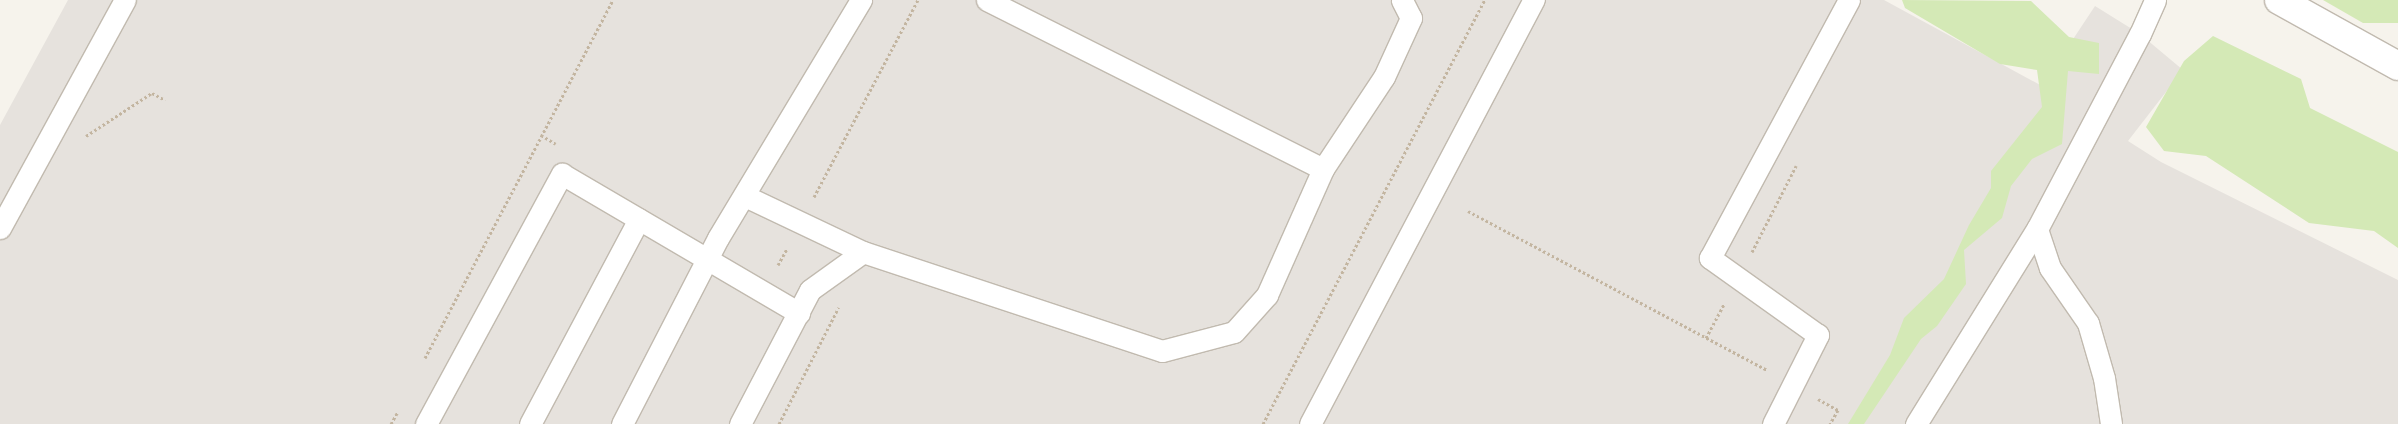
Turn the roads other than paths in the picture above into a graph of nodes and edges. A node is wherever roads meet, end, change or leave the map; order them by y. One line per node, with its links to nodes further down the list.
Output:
1 (126, 0): 13 (lane)
2 (861, 0): 11 (lane)
3 (987, 0): 10 (lane)
4 (1402, 0): 10 (lane)
5 (1534, 0): 22 (lane)
6 (1849, 0): 23 (lane)
7 (2155, 0): 14 (lane)
8 (2279, 0): 9 (street)
9 (2395, 61)
10 (1323, 169): 15 (lane)
11 (745, 196): 15 (lane); 16 (lane)
12 (639, 219): 16 (lane); 18 (lane); 19 (lane)
13 (0, 228)
14 (2037, 230): 24 (lane); 25 (lane)
15 (863, 252): 17 (lane)
16 (708, 258): 17 (lane); 20 (lane)
17 (799, 313): 21 (lane)
18 (426, 424)
19 (530, 424)
20 (622, 424)
21 (740, 424)
22 (1310, 424)
23 (1772, 424)
24 (1916, 424)
25 (2111, 424)

